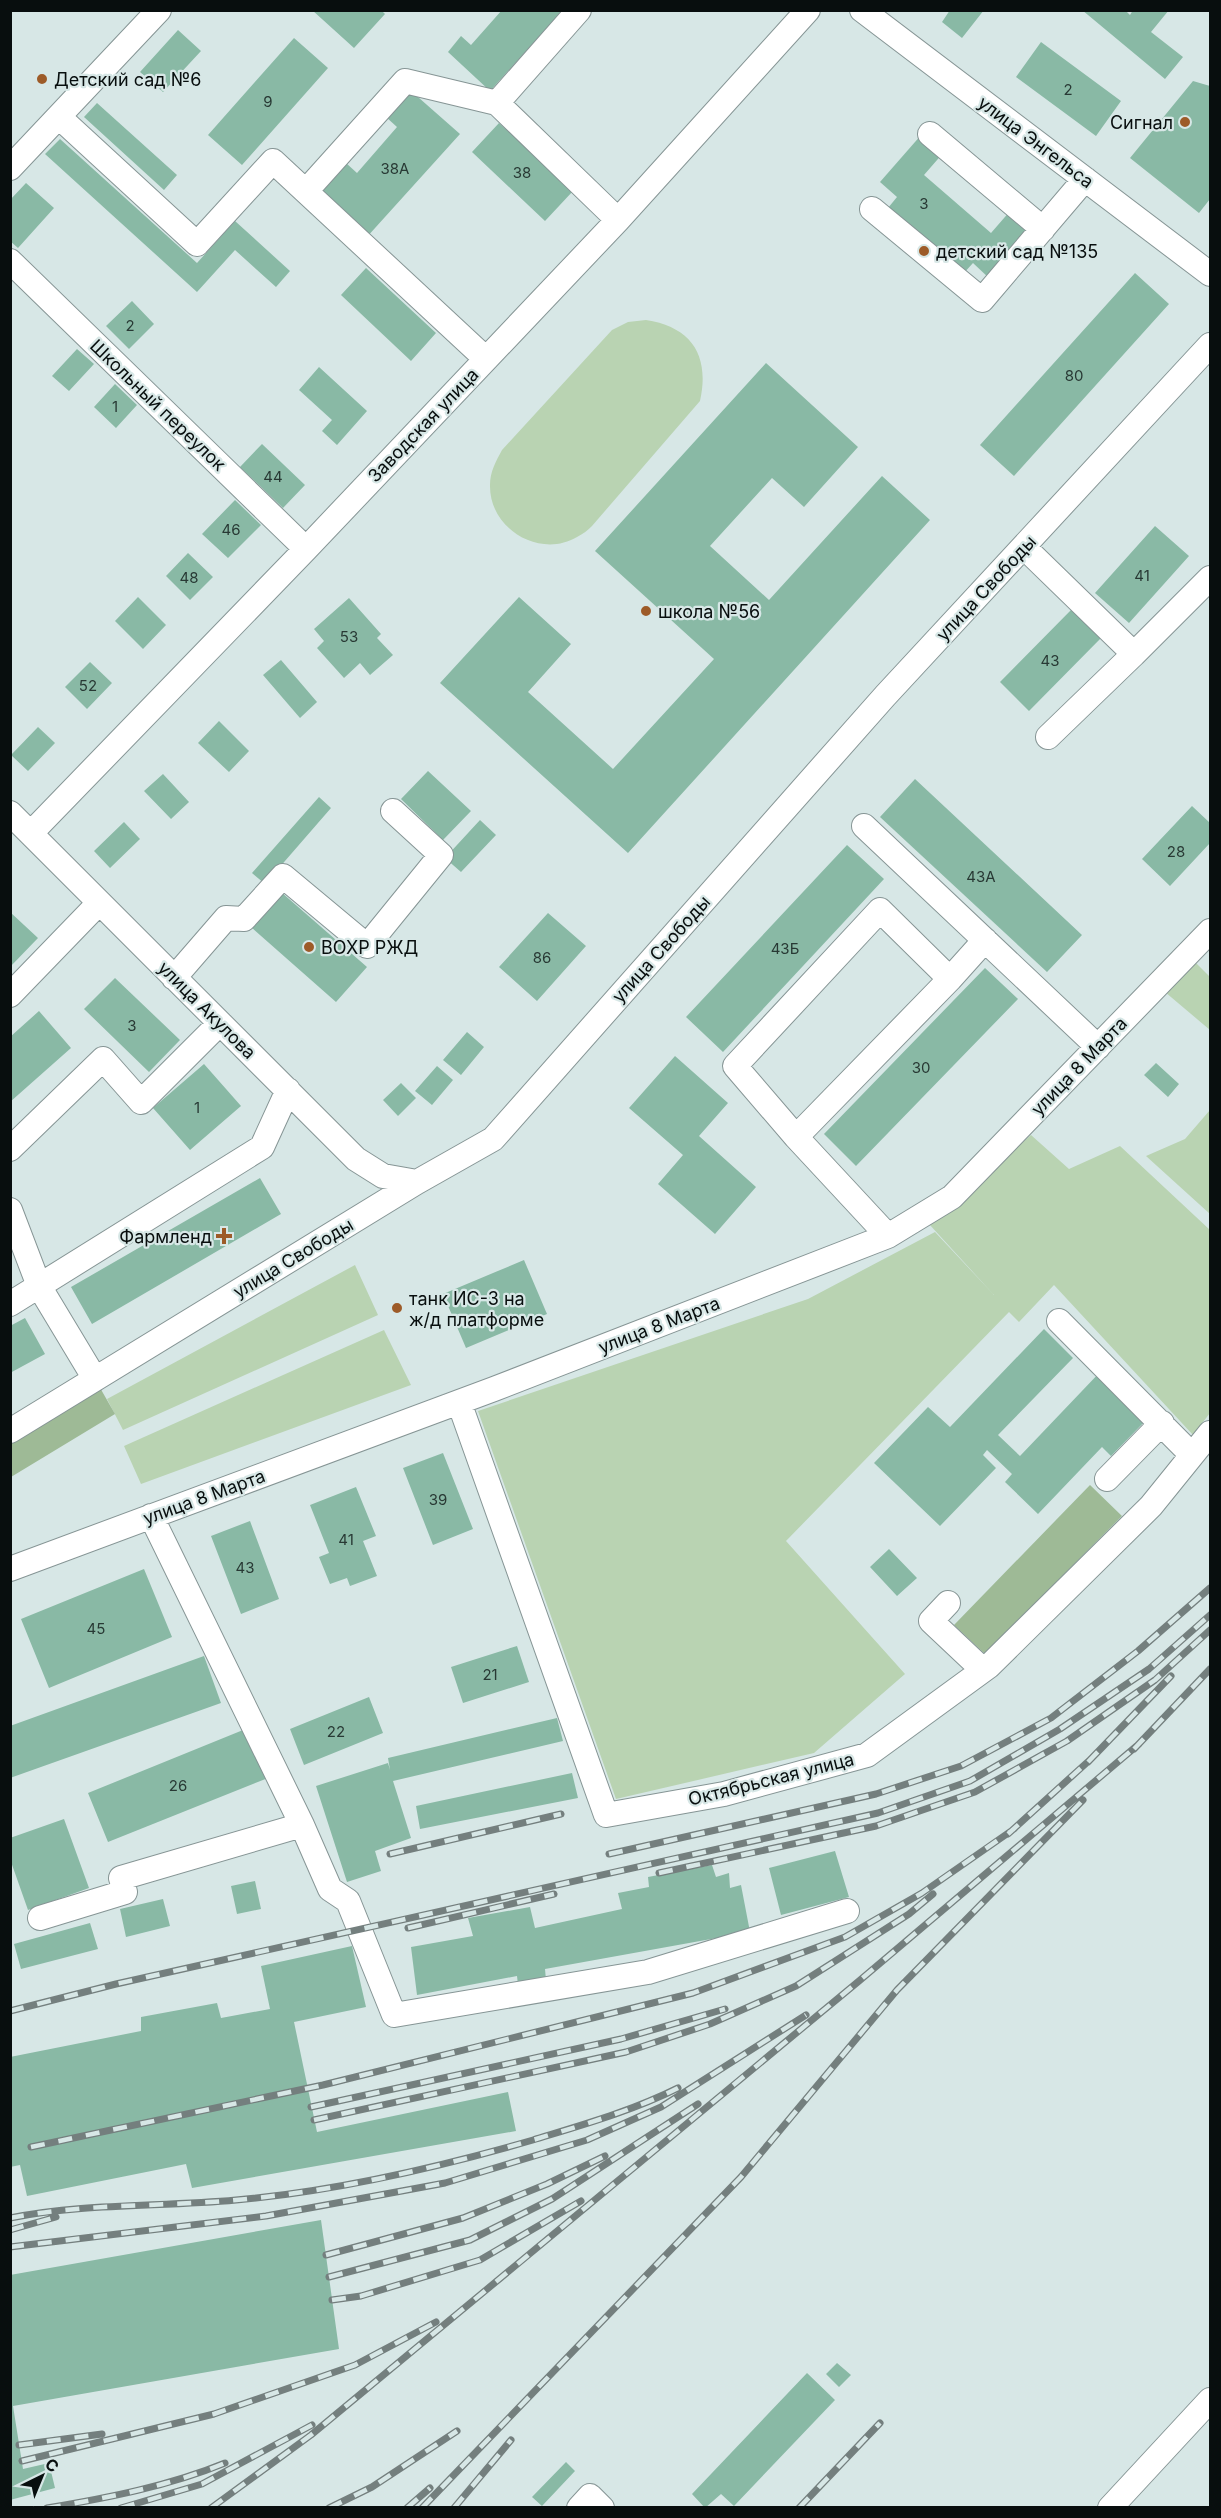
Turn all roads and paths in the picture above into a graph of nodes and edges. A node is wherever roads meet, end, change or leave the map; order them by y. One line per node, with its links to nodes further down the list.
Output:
1 (159, 10): 6 (street)
2 (579, 10): 5 (street)
3 (808, 10): 12 (street, Заводская улица)
4 (862, 10): 9 (street, улица Энгельса)
5 (497, 103): 10 (street); 12 (street)
6 (59, 117): 8 (street); 10 (street)
7 (930, 134): 13 (street)
8 (10, 168)
9 (1085, 179): 13 (street); 15 (street, улица Энгельса)
10 (306, 191): 17 (street)
11 (872, 209): 13 (street)
12 (618, 220): 17 (street, Заводская улица)
13 (1043, 229)
14 (10, 261): 19 (street, Школьный переулок)
15 (1210, 274)
16 (1210, 345): 18 (street, улица Свободы)
17 (486, 359): 19 (street, Заводская улица)
18 (1024, 547): 21 (street); 38 (street, улица Свободы)
19 (306, 549): 26 (street, Заводская улица)
20 (1210, 578): 21 (street)
21 (1134, 654): 22 (street)
22 (1048, 737)
23 (393, 811): 30 (street)
24 (10, 813): 26 (street, улица Акулова)
25 (864, 826): 29 (street)
26 (31, 833): 27 (street, улица Акулова)
27 (99, 903): 30 (street, улица Акулова); 32 (street)
28 (1210, 931): 34 (street, улица 8 Марта)
29 (985, 940): 31 (street); 34 (street)
30 (174, 978): 33 (street, улица Акулова)
31 (950, 979): 36 (street); 36 (street)
32 (10, 994)
33 (220, 1023): 35 (street, улица Акулова); 37 (street)
34 (1098, 1047): 40 (street, улица 8 Марта)
35 (288, 1090): 38 (street, улица Акулова); 41 (street)
36 (796, 1137): 40 (street)
37 (10, 1149)
38 (417, 1182): 44 (street, улица Свободы)
39 (10, 1210): 41 (street)
40 (888, 1236): 45 (street, улица 8 Марта)
41 (39, 1286): 42 (street); 44 (street)
42 (10, 1304)
43 (1059, 1321): 46 (street)
44 (95, 1379): 47 (street, улица Свободы)
45 (459, 1402): 51 (street, улица 8 Марта); 54 (street, Октябрьская улица)
46 (1162, 1423): 49 (street); 50 (street)
47 (10, 1431)
48 (1210, 1433): 49 (street, Октябрьская улица)
49 (1192, 1455): 54 (street, Октябрьская улица)
50 (1107, 1479)
51 (151, 1516): 52 (street, улица 8 Марта); 55 (street)
52 (10, 1569)
53 (948, 1603): 54 (street)
54 (983, 1670)
55 (302, 1825): 56 (street); 57 (street)
56 (847, 1911)
57 (40, 1918)
58 (1210, 2400): 61 (street)
59 (579, 2508): 60 (street)
60 (602, 2508)
61 (1110, 2508)

